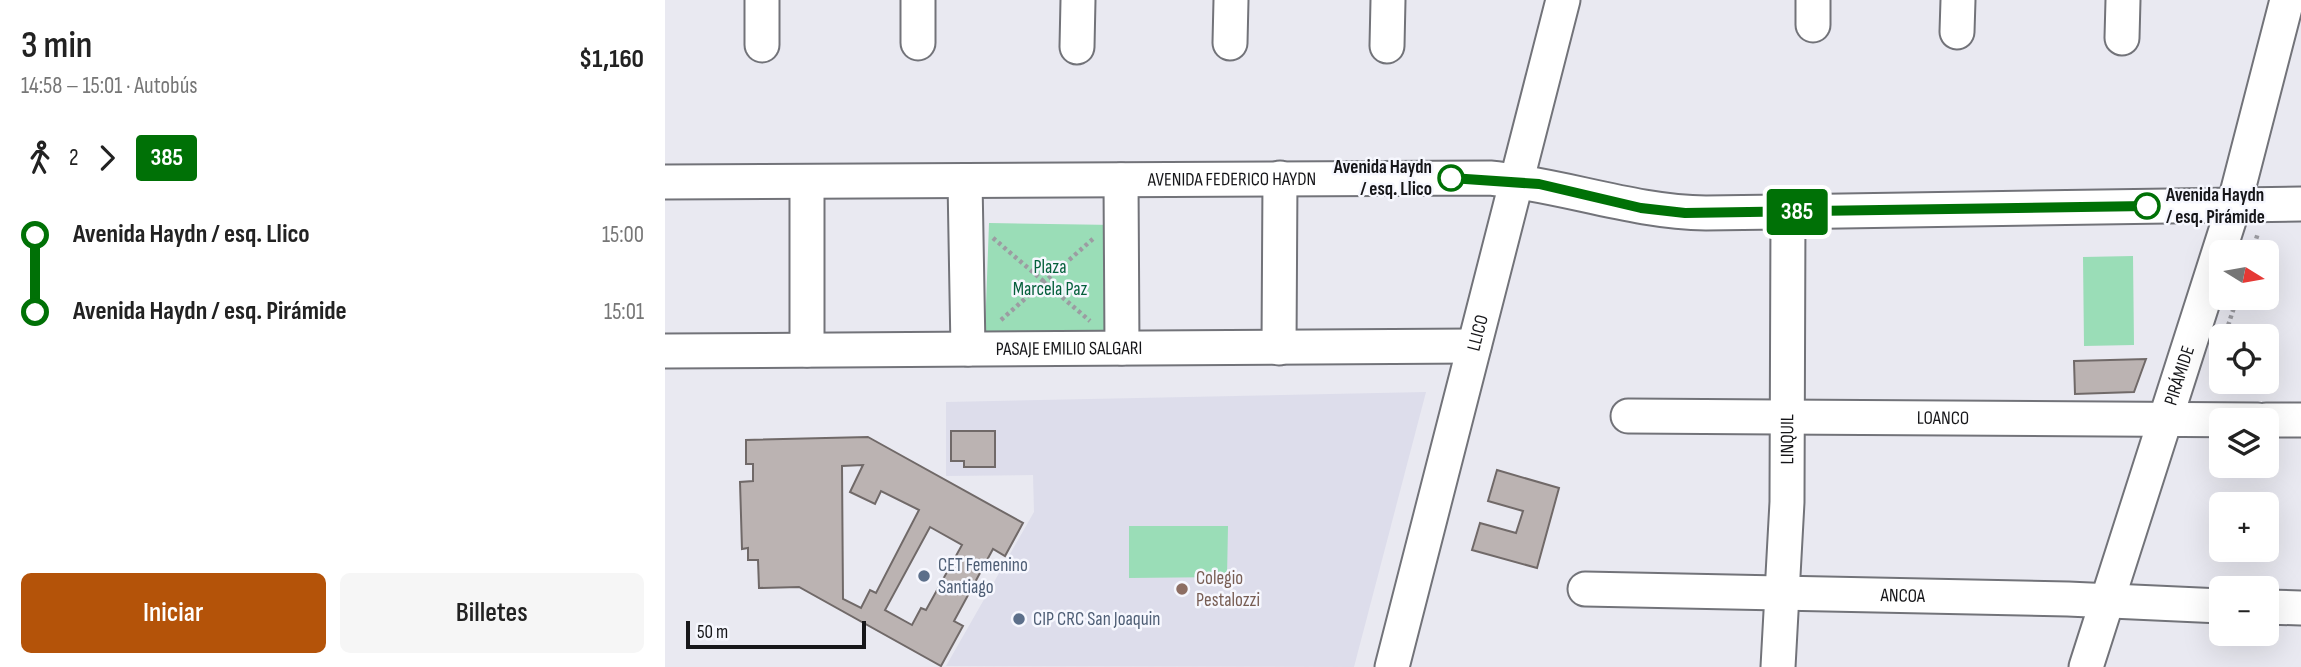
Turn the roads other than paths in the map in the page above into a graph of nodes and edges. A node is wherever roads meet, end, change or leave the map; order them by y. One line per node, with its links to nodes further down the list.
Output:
1 (762, 0): 12 (street)
2 (918, 0): 10 (street)
3 (1078, 0): 14 (street)
4 (1231, 0): 11 (street)
5 (1388, 0): 13 (street)
6 (1563, 0): 18 (street, LLICO)
7 (2123, 0): 9 (street)
8 (2287, 0): 22 (street, PIRÁMIDE)
9 (2122, 38)
10 (918, 43)
11 (1230, 43)
12 (762, 45)
13 (1387, 46)
14 (1077, 47)
15 (1280, 178): 16 (street, AVENIDA FEDERICO HAYDN); 18 (street, AVENIDA FEDERICO HAYDN); 26 (street)
16 (1121, 180): 17 (street, AVENIDA FEDERICO HAYDN); 25 (street)
17 (965, 181): 20 (street, AVENIDA FEDERICO HAYDN); 27 (street)
18 (1517, 181): 23 (street, AVENIDA FEDERICO HAYDN); 24 (street, LLICO)
19 (665, 182): 20 (street, AVENIDA FEDERICO HAYDN)
20 (807, 182): 28 (street)
21 (2301, 204): 22 (street, AVENIDA FEDERICO HAYDN)
22 (2234, 205): 23 (street, AVENIDA FEDERICO HAYDN); 32 (street, PIRÁMIDE)
23 (1788, 212): 31 (street, LINQUIL)
24 (1474, 346): 26 (street, PASAJE EMILIO SALGARI); 42 (street, LLICO)
25 (1122, 348): 26 (street, PASAJE EMILIO SALGARI); 27 (street, PASAJE EMILIO SALGARI)
26 (1279, 348)
27 (968, 349): 28 (street, PASAJE EMILIO SALGARI)
28 (807, 350): 29 (street, PASAJE EMILIO SALGARI)
29 (665, 351)
30 (1628, 416): 31 (street, LOANCO)
31 (1787, 417): 32 (street, LOANCO); 37 (street, LINQUIL)
32 (2166, 419): 33 (street, LOANCO); 38 (street, PIRÁMIDE)
33 (2209, 419)
34 (2279, 420): 35 (street)
35 (2301, 420)
36 (1585, 589): 37 (street, ANCOA)
37 (1783, 593): 38 (street, ANCOA); 43 (street, LINQUIL)
38 (2107, 602): 39 (street, ANCOA); 44 (street, PIRÁMIDE)
39 (2209, 606)
40 (2279, 607): 41 (street)
41 (2301, 608)
42 (1392, 667)
43 (1778, 667)
44 (2086, 667)

